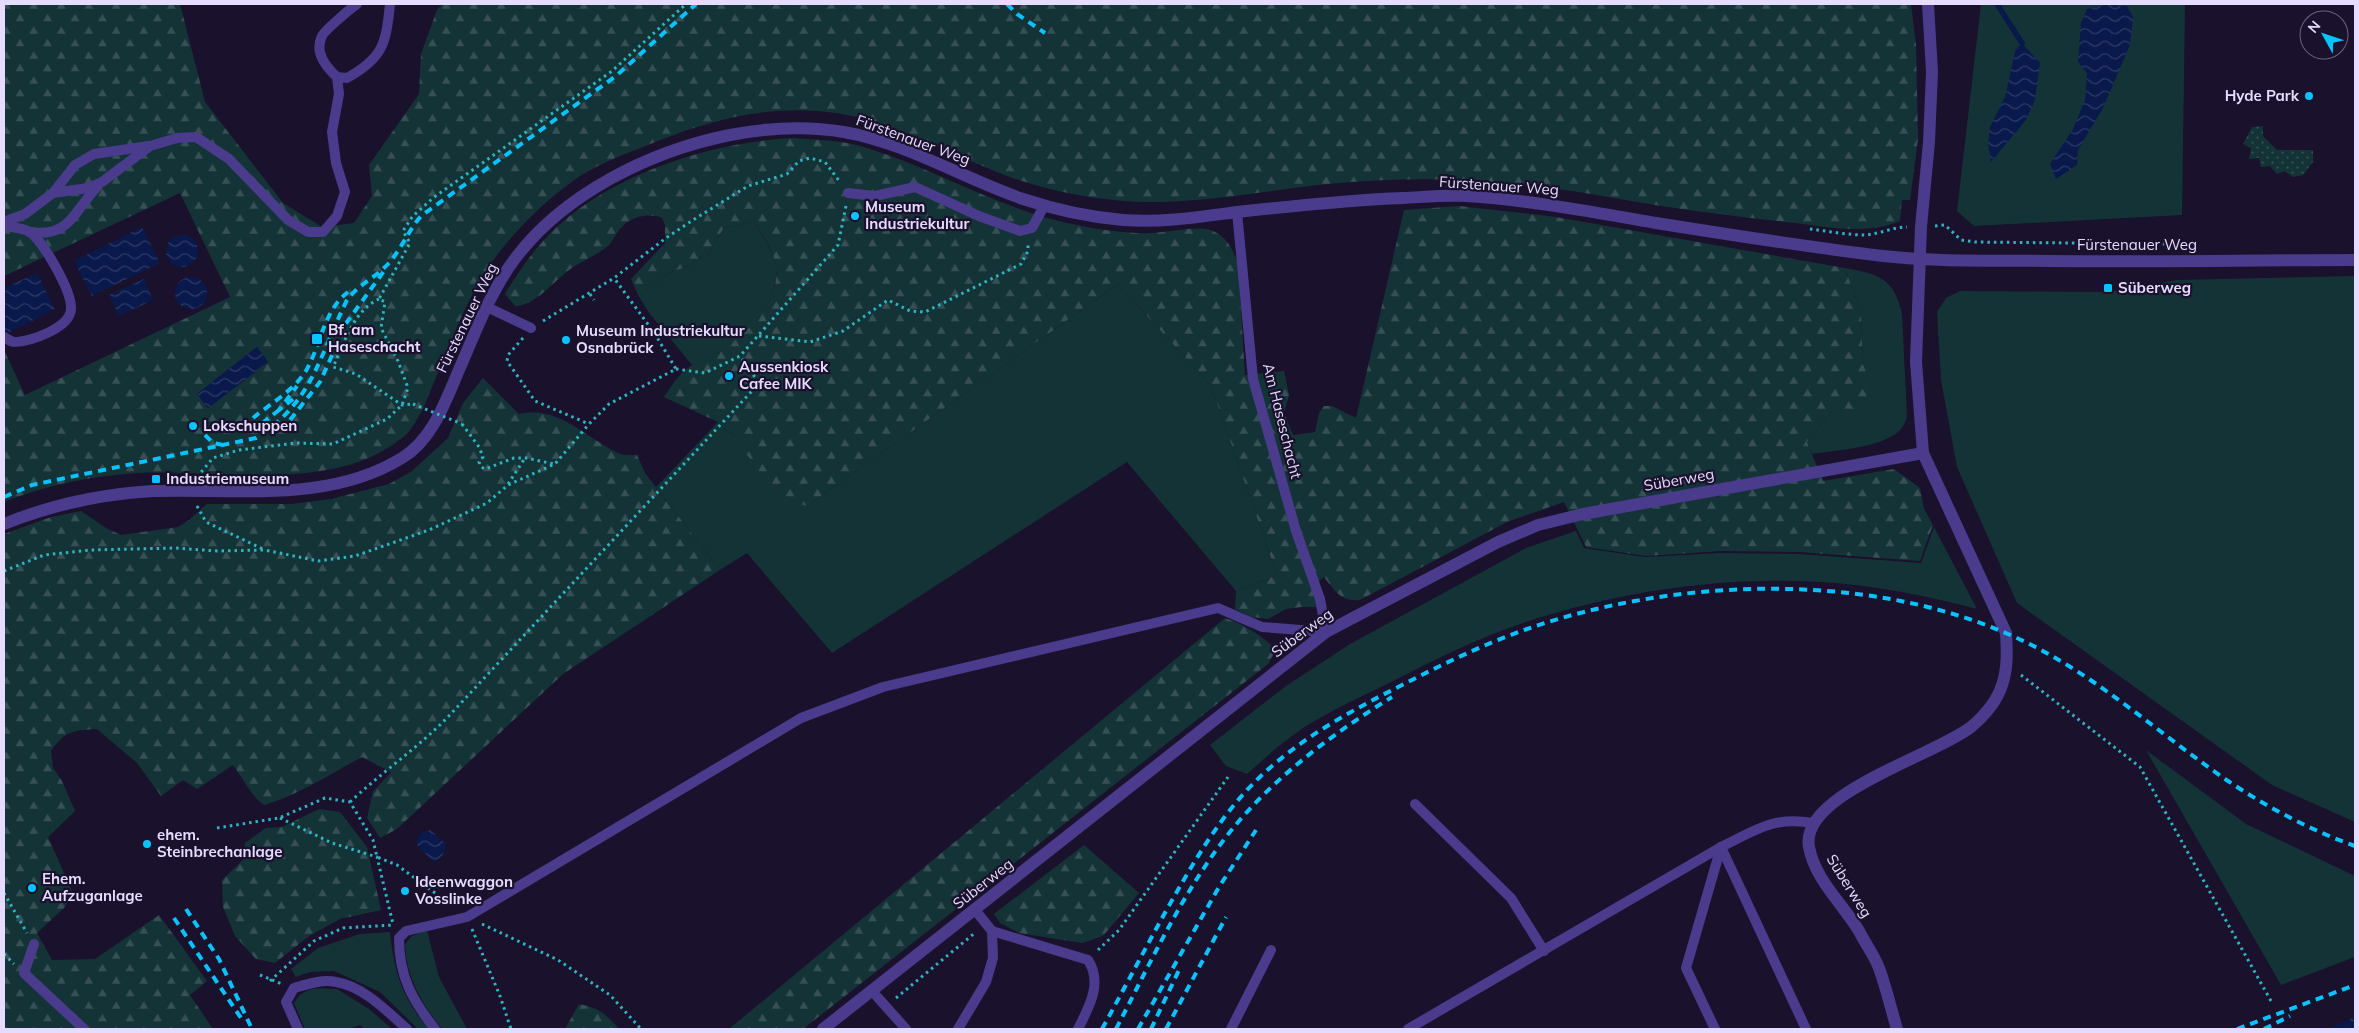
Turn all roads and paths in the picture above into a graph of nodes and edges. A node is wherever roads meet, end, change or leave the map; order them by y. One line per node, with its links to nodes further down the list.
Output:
1 (356, 4): 5 (lane)
2 (390, 4): 5 (lane)
3 (686, 4): 21 (path)
4 (1928, 4): 17 (street)
5 (337, 76): 6 (lane)
6 (150, 146): 7 (lane); 8 (lane)
7 (102, 182): 8 (lane); 15 (lane)
8 (53, 193): 12 (lane)
9 (848, 193): 14 (lane); 19 (path); 25 (path)
10 (1044, 206): 11 (street, Fürstenauer Weg); 14 (lane); 23 (street, Fürstenauer Weg)
11 (1237, 212): 17 (street, Fürstenauer Weg); 42 (lane, Am Haseschacht)
12 (4, 224): 15 (lane)
13 (1945, 225): 16 (path)
14 (1020, 231): 25 (path)
15 (29, 232): 26 (lane)
16 (2170, 244)
17 (1919, 258): 18 (street, Fürstenauer Weg); 33 (street)
18 (2355, 260)
19 (614, 278): 20 (path); 28 (path)
20 (590, 294): 22 (path); 24 (path)
21 (378, 299): 29 (path); 29 (path)
22 (594, 300)
23 (487, 307): 24 (lane); 38 (street, Fürstenauer Weg)
24 (532, 328): 32 (path)
25 (759, 336): 27 (path)
26 (4, 337)
27 (740, 356): 28 (path); 45 (path)
28 (676, 369): 32 (path)
29 (402, 405): 34 (path, bridge); 36 (path)
30 (429, 406): 31 (path)
31 (426, 412)
32 (589, 424): 35 (path)
33 (1924, 453): 42 (street, Süberweg); 43 (street)
34 (526, 458): 35 (path); 37 (path)
35 (555, 464): 37 (path)
36 (206, 478)
37 (508, 485): 40 (path)
38 (192, 491): 39 (street, Fürstenauer Weg); 40 (path)
39 (4, 524)
40 (265, 550): 41 (path)
41 (4, 571)
42 (1326, 632): 53 (street, Süberweg); 54 (lane)
43 (2007, 665): 48 (street); 66 (path)
44 (1228, 777): 61 (path)
45 (350, 802): 47 (path); 51 (path)
46 (1415, 804): 60 (lane)
47 (280, 818): 49 (path); 51 (path)
48 (1813, 823): 50 (lane); 82 (street, Süberweg)
49 (217, 828)
50 (1722, 848): 60 (lane); 80 (lane); 81 (lane)
51 (377, 857): 54 (path); 55 (path)
52 (4, 894): 58 (path)
53 (975, 910): 56 (lane); 65 (street, Süberweg)
54 (467, 916): 57 (lane); 72 (path); 73 (path)
55 (394, 925): 57 (path); 63 (path)
56 (989, 928): 61 (lane); 67 (path); 76 (lane)
57 (399, 938): 71 (lane)
58 (34, 944): 68 (lane)
59 (1271, 950): 78 (lane)
60 (1544, 951): 79 (lane)
61 (1088, 960): 77 (lane)
62 (260, 975): 63 (path)
63 (270, 981): 64 (path)
64 (294, 988): 69 (lane); 70 (lane)
65 (872, 991): 67 (lane); 74 (street, Süberweg)
66 (2271, 1001)
67 (885, 1007): 75 (lane)
68 (84, 1029)
69 (298, 1029)
70 (407, 1029)
71 (436, 1029)
72 (511, 1029)
73 (641, 1029)
74 (823, 1029)
75 (906, 1029)
76 (958, 1029)
77 (1078, 1029)
78 (1231, 1029)
79 (1408, 1029)
80 (1715, 1029)
81 (1806, 1029)
82 (1897, 1029)

